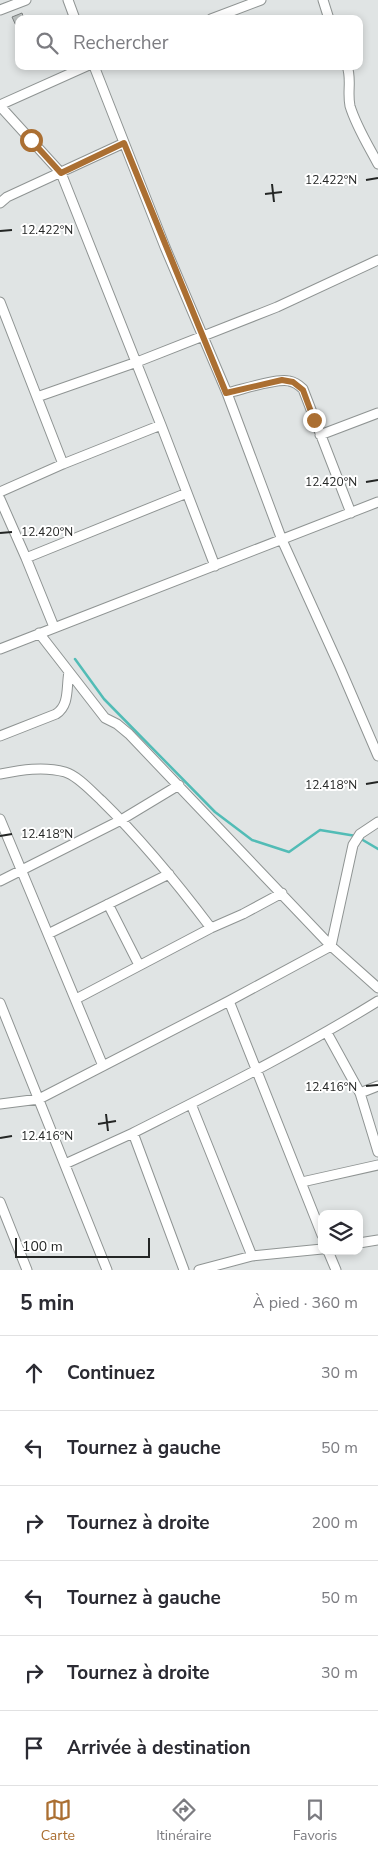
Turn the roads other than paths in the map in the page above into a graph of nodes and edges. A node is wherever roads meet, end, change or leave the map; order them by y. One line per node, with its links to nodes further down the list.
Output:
1 (26, 0): 5 (street)
2 (68, 0): 6 (street)
3 (261, 0): 7 (street)
4 (323, 0): 8 (street)
5 (0, 10)
6 (74, 15)
7 (222, 15)
8 (329, 15)
9 (78, 70): 12 (street)
10 (96, 70): 13 (street)
11 (348, 70): 14 (street)
12 (0, 105): 15 (street)
13 (124, 143): 15 (street); 20 (street)
14 (378, 164)
15 (61, 173): 16 (street); 21 (street)
16 (2, 199)
17 (378, 260): 20 (street)
18 (0, 302): 19 (street)
19 (4, 323): 23 (street)
20 (202, 336): 21 (street); 22 (street)
21 (136, 362): 23 (street); 25 (street)
22 (226, 393): 26 (street); 33 (street)
23 (37, 397): 27 (street)
24 (378, 413): 26 (street)
25 (161, 425): 27 (street); 29 (street)
26 (320, 436): 32 (street)
27 (63, 464): 28 (street)
28 (0, 492)
29 (187, 493): 34 (street); 35 (street)
30 (0, 499): 34 (street)
31 (378, 502): 32 (street)
32 (352, 513): 33 (street)
33 (282, 540): 35 (street); 41 (street)
34 (26, 558): 36 (street)
35 (215, 566): 36 (street)
36 (54, 627): 37 (street)
37 (39, 633): 38 (street); 39 (street)
38 (0, 649)
39 (69, 672): 40 (street); 43 (street)
40 (0, 736)
41 (378, 756)
42 (0, 774): 45 (street)
43 (179, 785): 45 (street); 50 (street)
44 (0, 819): 47 (street)
45 (121, 820): 47 (street); 48 (street)
46 (378, 822): 54 (street)
47 (20, 870): 49 (street); 53 (street)
48 (169, 874): 51 (street); 52 (street)
49 (0, 880)
50 (282, 893): 52 (street); 54 (street)
51 (108, 904): 53 (street); 55 (street)
52 (211, 928): 55 (street)
53 (48, 934): 57 (street)
54 (331, 946): 56 (street); 59 (street)
55 (139, 965): 57 (street)
56 (378, 988)
57 (76, 999): 64 (street)
58 (378, 1001): 63 (street)
59 (229, 1002): 64 (street); 65 (street)
60 (0, 1003): 61 (street)
61 (11, 1030): 62 (street); 68 (street)
62 (0, 1031)
63 (327, 1033): 65 (street); 67 (street)
64 (103, 1066): 68 (street)
65 (257, 1071): 70 (street); 75 (street)
66 (378, 1086): 67 (street)
67 (360, 1093): 72 (street)
68 (39, 1099): 69 (street); 73 (street)
69 (0, 1104)
70 (191, 1104): 71 (street); 82 (street)
71 (133, 1133): 73 (street); 85 (street)
72 (378, 1152)
73 (65, 1164): 84 (street)
74 (378, 1165): 75 (street)
75 (302, 1182): 77 (street)
76 (0, 1202): 83 (street)
77 (318, 1224)
78 (378, 1240): 79 (street)
79 (363, 1242)
80 (318, 1249): 82 (street)
81 (330, 1255): 87 (street)
82 (252, 1256): 86 (street)
83 (27, 1270)
84 (107, 1270)
85 (184, 1270)
86 (199, 1270)
87 (336, 1270)

